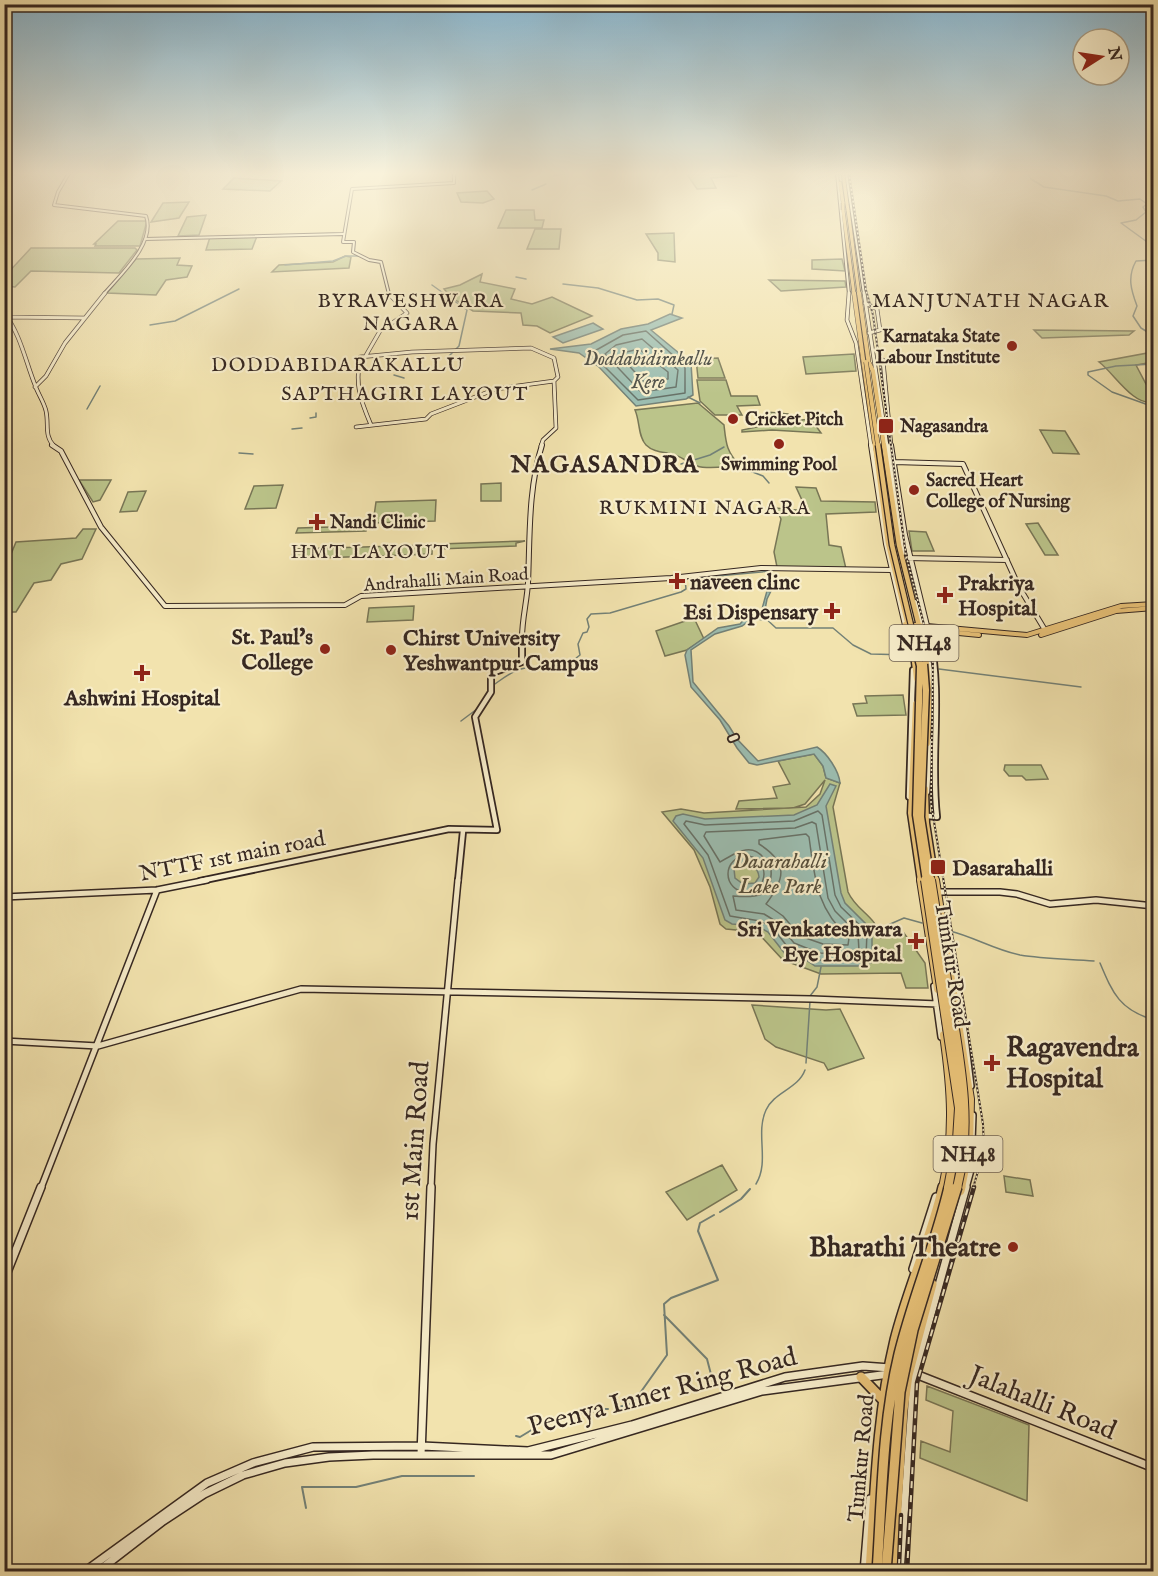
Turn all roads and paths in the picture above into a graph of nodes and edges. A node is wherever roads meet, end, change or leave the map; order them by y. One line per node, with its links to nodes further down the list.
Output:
1 (141, 247): 12 (street)
2 (353, 247): 14 (street)
3 (846, 247): 7 (street)
4 (850, 247): 8 (highway, NH48)
5 (851, 247): 16 (highway, NH48)
6 (857, 247): 9 (street)
7 (847, 254): 8 (highway); 26 (street)
8 (852, 270): 16 (highway, NH48)
9 (865, 303): 13 (street); 13 (street)
10 (4, 313): 11 (street, Andrahalli Main Road)
11 (8, 317): 12 (street); 20 (street, Andrahalli Main Road)
12 (85, 318): 20 (street)
13 (869, 333): 17 (street)
14 (365, 357): 19 (street); 21 (street)
15 (883, 360): 18 (street)
16 (867, 362): 24 (highway, Tumkur Road / NH48); 25 (highway, Tumkur Road / NH48); 60 (highway, bridge); 61 (highway, bridge)
17 (877, 371): 18 (street); 27 (street)
18 (884, 372): 23 (street)
19 (554, 381): 21 (street); 30 (street)
20 (35, 387): 30 (street, Andrahalli Main Road)
21 (371, 425): 22 (street)
22 (356, 427)
23 (894, 462): 27 (street); 28 (street)
24 (882, 504): 25 (highway); 26 (highway, Tumkur Road / NH48)
25 (893, 505): 33 (highway, Tumkur Road / NH48)
26 (886, 541): 29 (street); 32 (highway, Tumkur Road / NH48)
27 (907, 558): 28 (street); 33 (street)
28 (1007, 560): 34 (street)
29 (891, 570): 30 (street, Andrahalli Main Road); 32 (street)
30 (528, 586): 36 (street, NTTF 1st main road)
31 (1154, 606): 33 (main road); 34 (main road)
32 (906, 626): 33 (main road); 43 (street); 43 (highway, Tumkur Road / NH48)
33 (923, 627): 34 (main road); 35 (street); 35 (street); 41 (highway, Tumkur Road / NH48)
34 (1045, 630)
35 (928, 816): 38 (street)
36 (463, 831): 37 (street, NTTF 1st main road); 42 (street, 1st Main Road)
37 (157, 890): 39 (street, NTTF 1st main road); 46 (street)
38 (940, 892): 40 (street); 41 (street)
39 (4, 897)
40 (1154, 906)
41 (945, 931): 44 (highway, Tumkur Road / NH48)
42 (446, 992): 43 (street); 46 (street); 53 (street, 1st Main Road)
43 (938, 1004): 44 (street); 49 (highway, Tumkur Road / NH48)
44 (958, 1005): 50 (highway, Tumkur Road / NH48)
45 (4, 1041): 46 (street)
46 (98, 1046): 47 (street)
47 (7, 1265): 48 (street)
48 (4, 1280)
49 (890, 1367): 50 (street, Jalahalli Road); 51 (street, Peenya Inner Ring Road); 52 (highway, Tumkur Road / NH48); 53 (street, Peenya Inner Ring Road)
50 (913, 1374): 55 (street, Jalahalli Road); 62 (highway, Tumkur Road / NH48); 63 (street)
51 (861, 1377): 52 (highway); 54 (street, Peenya Inner Ring Road)
52 (883, 1404): 58 (street); 59 (highway, Tumkur Road / NH48)
53 (422, 1446): 54 (street, 1st Main Road); 56 (street, Peenya Inner Ring Road)
54 (421, 1455): 57 (street, Peenya Inner Ring Road)
55 (1154, 1468)
56 (84, 1572)
57 (97, 1572)
58 (864, 1572)
59 (870, 1572)
60 (877, 1572)
61 (886, 1572)
62 (892, 1572)
63 (900, 1572)

